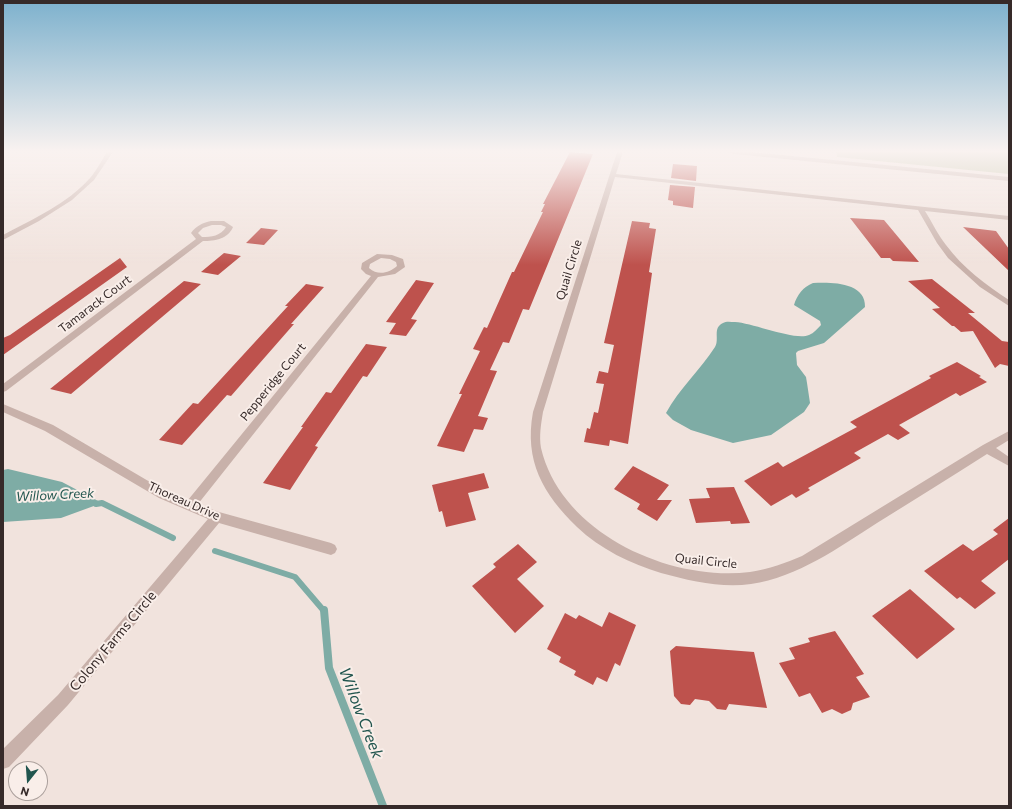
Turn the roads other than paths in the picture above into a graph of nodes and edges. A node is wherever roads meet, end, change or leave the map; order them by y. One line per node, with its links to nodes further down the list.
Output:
1 (81, 190): 6 (street)
2 (608, 190): 13 (street, Quail Circle)
3 (750, 190): 4 (street)
4 (920, 208): 5 (street); 9 (street)
5 (1009, 218)
6 (3, 238)
7 (201, 239): 10 (street, Tamarack Court)
8 (376, 275): 15 (street, Pepperidge Court)
9 (1009, 304)
10 (3, 389)
11 (3, 408): 15 (street, Thoreau Drive)
12 (1009, 435): 13 (street, Quail Circle)
13 (987, 448): 14 (street)
14 (1009, 462)
15 (190, 506): 16 (street, Thoreau Drive)
16 (217, 517): 17 (street, Thoreau Drive); 18 (street, Colony Farms Circle)
17 (331, 549)
18 (3, 761)

